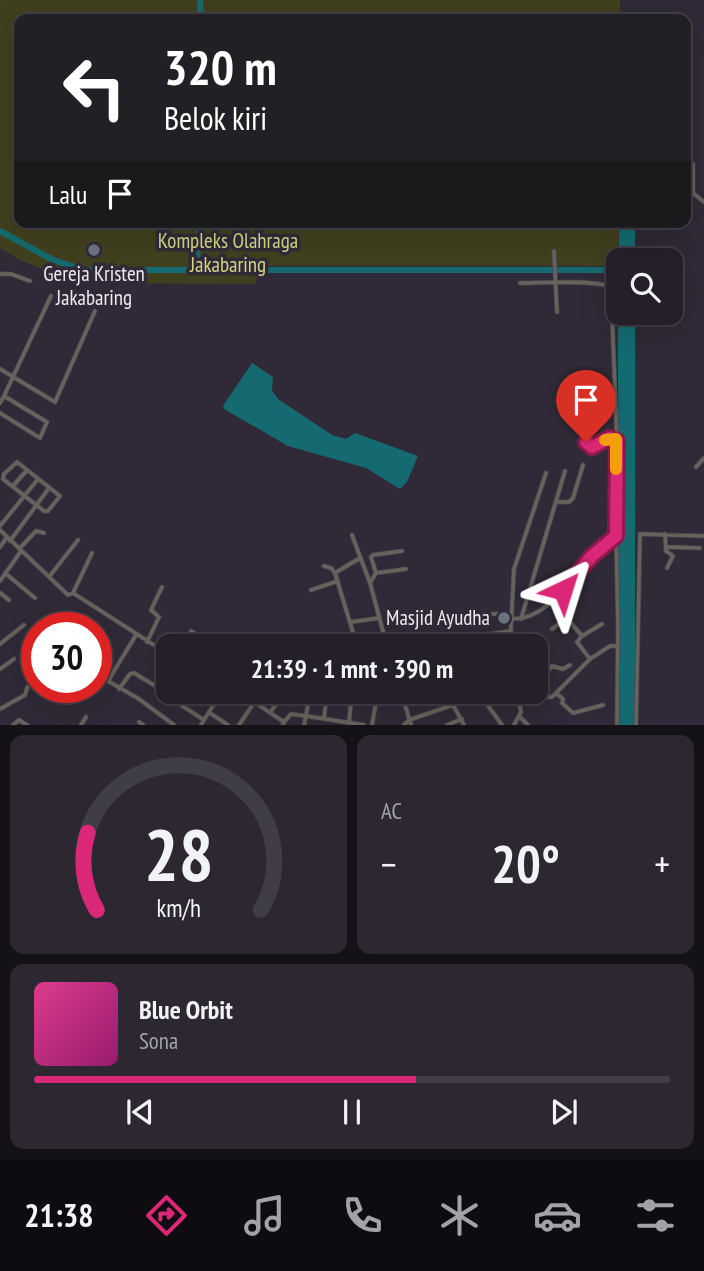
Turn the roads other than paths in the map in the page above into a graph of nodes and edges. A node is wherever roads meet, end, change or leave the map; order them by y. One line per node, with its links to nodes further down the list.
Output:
1 (693, 164): 2 (street)
2 (704, 202)
3 (554, 251): 7 (street)
4 (0, 274): 5 (street)
5 (30, 281)
6 (520, 283): 7 (street)
7 (555, 283): 10 (street); 17 (street)
8 (51, 296): 12 (street)
9 (95, 311): 12 (street)
10 (556, 312)
11 (0, 369): 12 (street)
12 (13, 377): 13 (street)
13 (4, 396): 14 (street); 15 (street)
14 (0, 403)
15 (0, 413)
16 (588, 433): 17 (street)
17 (616, 439): 34 (street)
18 (704, 458): 20 (street)
19 (583, 465): 28 (street)
20 (696, 467)
21 (27, 470): 24 (street); 25 (street); 25 (street)
22 (565, 471): 28 (street)
23 (546, 473): 64 (street)
24 (38, 478): 26 (street); 27 (street)
25 (12, 486): 27 (street)
26 (49, 488): 29 (street); 29 (street)
27 (23, 495): 29 (street); 30 (street)
28 (556, 502): 67 (street)
29 (36, 505): 36 (street)
30 (0, 528): 36 (street)
31 (44, 533): 41 (street)
32 (665, 534): 35 (street); 39 (street); 135 (street)
33 (352, 535): 44 (street)
34 (616, 536): 62 (street); 82 (street)
35 (704, 536)
36 (9, 539): 38 (street); 41 (street)
37 (78, 540): 51 (street)
38 (0, 547)
39 (666, 547): 40 (street); 46 (street)
40 (700, 548)
41 (20, 550): 48 (street); 51 (street)
42 (402, 551): 50 (street)
43 (92, 553): 58 (street)
44 (360, 558): 49 (street); 54 (street)
45 (324, 566): 49 (street)
46 (667, 568)
47 (406, 569): 50 (street)
48 (5, 573): 52 (street); 60 (street)
49 (335, 573): 53 (street)
50 (376, 573): 54 (street)
51 (49, 577): 58 (street)
52 (0, 581)
53 (338, 581): 56 (street); 68 (street)
54 (370, 583): 65 (street)
55 (162, 587): 80 (street)
56 (311, 590)
57 (0, 593): 61 (street)
58 (73, 593): 78 (street)
59 (540, 593): 62 (street)
60 (35, 598)
61 (9, 600)
62 (551, 602): 66 (street); 67 (street)
63 (492, 614): 64 (street)
64 (512, 617): 67 (street); 73 (street)
65 (379, 618): 68 (street); 76 (street)
66 (567, 618): 71 (street); 79 (street)
67 (521, 619)
68 (351, 622): 75 (street)
69 (602, 624): 79 (street)
70 (21, 627): 81 (street)
71 (552, 629)
72 (191, 631): 74 (street)
73 (510, 632): 77 (street)
74 (196, 634)
75 (354, 634)
76 (384, 634)
77 (492, 634)
78 (136, 635): 80 (street); 90 (street)
79 (582, 636): 85 (street)
80 (147, 642): 83 (street)
81 (0, 644)
82 (618, 646): 85 (street); 134 (street)
83 (156, 647)
84 (14, 659): 87 (street)
85 (590, 660): 91 (street)
86 (570, 665): 88 (street)
87 (0, 669)
88 (548, 671)
89 (156, 686): 90 (street)
90 (119, 689): 122 (street)
91 (557, 694): 92 (street); 106 (street)
92 (548, 696)
93 (21, 698): 107 (street)
94 (178, 704): 115 (street)
95 (215, 704): 108 (street)
96 (252, 704): 124 (street)
97 (258, 704): 109 (street)
98 (276, 704): 109 (street)
99 (308, 704): 110 (street)
100 (326, 704): 113 (street)
101 (351, 704): 116 (street)
102 (376, 704): 127 (street)
103 (404, 704): 117 (street)
104 (487, 704): 131 (street)
105 (520, 704): 112 (street)
106 (603, 705)
107 (0, 709)
108 (209, 712): 115 (street); 123 (street)
109 (270, 713): 118 (street)
110 (306, 716): 113 (street); 118 (street); 125 (street)
111 (86, 717): 121 (street)
112 (520, 717): 132 (street); 133 (street)
113 (324, 719): 116 (street)
114 (462, 719): 117 (street); 129 (street); 130 (street)
115 (204, 723)
116 (349, 723): 126 (street)
117 (410, 723): 128 (street)
118 (284, 724)
119 (13, 725): 120 (street)
120 (27, 725)
121 (80, 725)
122 (174, 725)
123 (228, 725)
124 (239, 725)
125 (304, 725)
126 (365, 725)
127 (372, 725)
128 (404, 725)
129 (447, 725)
130 (464, 725)
131 (502, 725)
132 (514, 725)
133 (528, 725)
134 (617, 725)
135 (636, 725)

